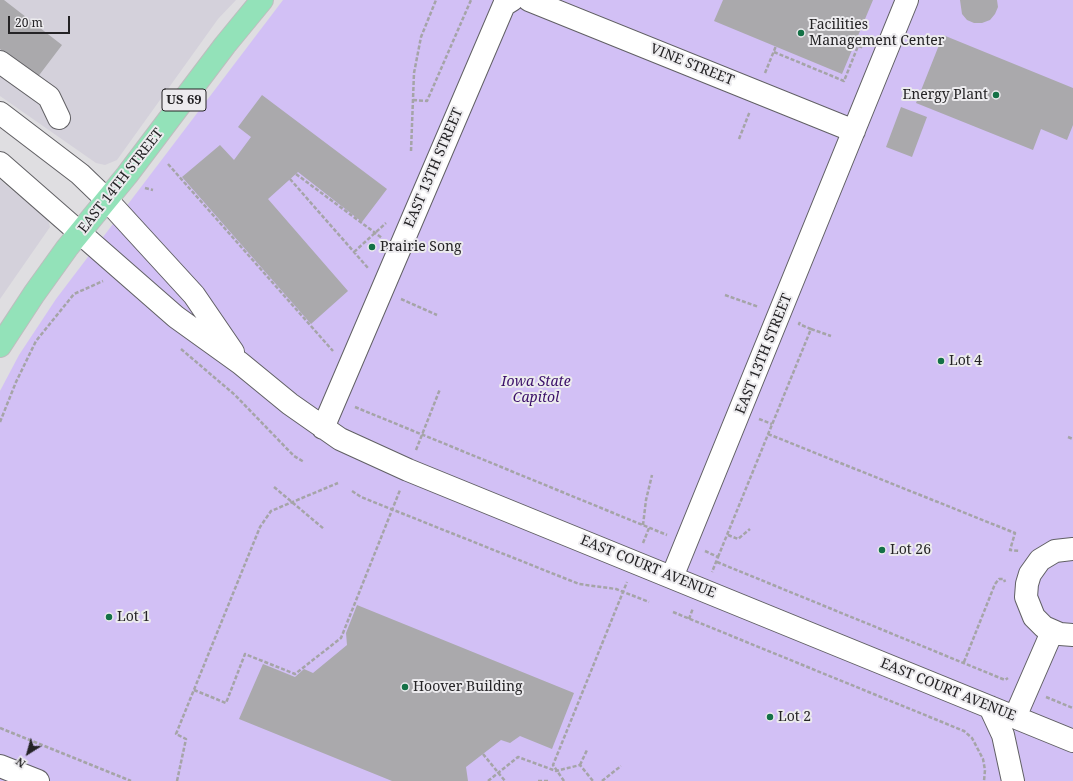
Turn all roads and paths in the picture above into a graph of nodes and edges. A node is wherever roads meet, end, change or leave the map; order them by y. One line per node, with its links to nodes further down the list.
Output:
1 (262, 0): 25 (main road, EAST 14TH STREET / US 69)
2 (436, 0): 12 (path)
3 (471, 0): 12 (path)
4 (512, 0): 49 (street, EAST 13TH STREET)
5 (529, 0): 16 (street, VINE STREET)
6 (907, 0): 9 (street, EAST 13TH STREET)
7 (776, 46): 8 (path)
8 (774, 52): 9 (path); 11 (path)
9 (885, 57): 16 (street, EAST 13TH STREET)
10 (0, 62): 15 (street)
11 (764, 74)
12 (413, 100): 18 (path)
13 (751, 107): 17 (path)
14 (0, 113): 25 (street, EAST COURT AVENUE)
15 (59, 118)
16 (854, 131): 76 (street, EAST 13TH STREET)
17 (739, 139)
18 (411, 151)
19 (0, 163): 27 (street, EAST COURT AVENUE)
20 (168, 164): 42 (path)
21 (296, 174): 28 (path)
22 (290, 179): 30 (path)
23 (145, 188): 24 (path)
24 (153, 190)
25 (107, 200): 27 (main road, EAST 14TH STREET / US 69); 43 (street, EAST COURT AVENUE)
26 (390, 220): 28 (path)
27 (80, 232): 40 (main road, EAST 14TH STREET / US 69); 43 (street, EAST COURT AVENUE)
28 (375, 233): 29 (path); 30 (path)
29 (387, 242)
30 (354, 252): 31 (path)
31 (368, 269)
32 (108, 287): 47 (path)
33 (726, 295): 35 (path)
34 (400, 299): 36 (path)
35 (759, 307)
36 (437, 315)
37 (802, 318): 38 (path)
38 (811, 328): 39 (path); 48 (path)
39 (831, 336)
40 (0, 346)
41 (180, 349): 55 (path)
42 (336, 356)
43 (240, 363): 49 (street, EAST COURT AVENUE)
44 (440, 389): 51 (path)
45 (354, 407): 51 (path)
46 (752, 416): 48 (path)
47 (0, 422)
48 (772, 424): 50 (path)
49 (323, 428): 76 (street, EAST COURT AVENUE)
50 (768, 434): 67 (path); 72 (path)
51 (422, 436): 54 (path); 63 (path)
52 (1068, 437): 53 (path)
53 (1073, 439)
54 (415, 452)
55 (304, 462)
56 (652, 475): 63 (path)
57 (338, 483): 61 (path)
58 (274, 487): 61 (path)
59 (401, 488): 62 (path)
60 (352, 491): 62 (path)
61 (290, 502): 65 (path); 87 (path)
62 (392, 510): 79 (path); 87 (path)
63 (643, 526): 64 (path)
64 (649, 528): 68 (path); 69 (path)
65 (324, 529)
66 (750, 529): 67 (path)
67 (728, 535): 73 (path)
68 (670, 536)
69 (643, 544)
70 (698, 548): 73 (path)
71 (1073, 549): 84 (street)
72 (1015, 551)
73 (718, 557): 74 (path)
74 (716, 562): 75 (path); 85 (path)
75 (712, 572)
76 (672, 577): 89 (street, EAST COURT AVENUE)
77 (1004, 579): 85 (path)
78 (627, 580): 79 (path)
79 (622, 592): 80 (path); 99 (path)
80 (649, 602)
81 (694, 607): 83 (path)
82 (673, 612): 83 (path)
83 (689, 619): 111 (path)
84 (1063, 633): 91 (street)
85 (964, 662): 86 (path)
86 (1005, 680)
87 (194, 690): 103 (path)
88 (1045, 697): 90 (path)
89 (990, 707): 91 (street, EAST COURT AVENUE); 112 (street)
90 (1073, 708)
91 (1015, 717): 93 (street, EAST COURT AVENUE)
92 (0, 728): 102 (path)
93 (1073, 741)
94 (587, 750): 96 (path)
95 (483, 754): 100 (path)
96 (580, 765): 99 (path); 109 (path)
97 (0, 766): 101 (street)
98 (621, 766): 110 (path)
99 (556, 771): 100 (path); 108 (path)
100 (498, 773): 104 (path); 105 (path)
101 (38, 781)
102 (131, 781)
103 (176, 781)
104 (488, 781)
105 (505, 781)
106 (538, 781): 107 (path)
107 (550, 781)
108 (564, 781)
109 (593, 781)
110 (602, 781)
111 (984, 781)
112 (1013, 781)

